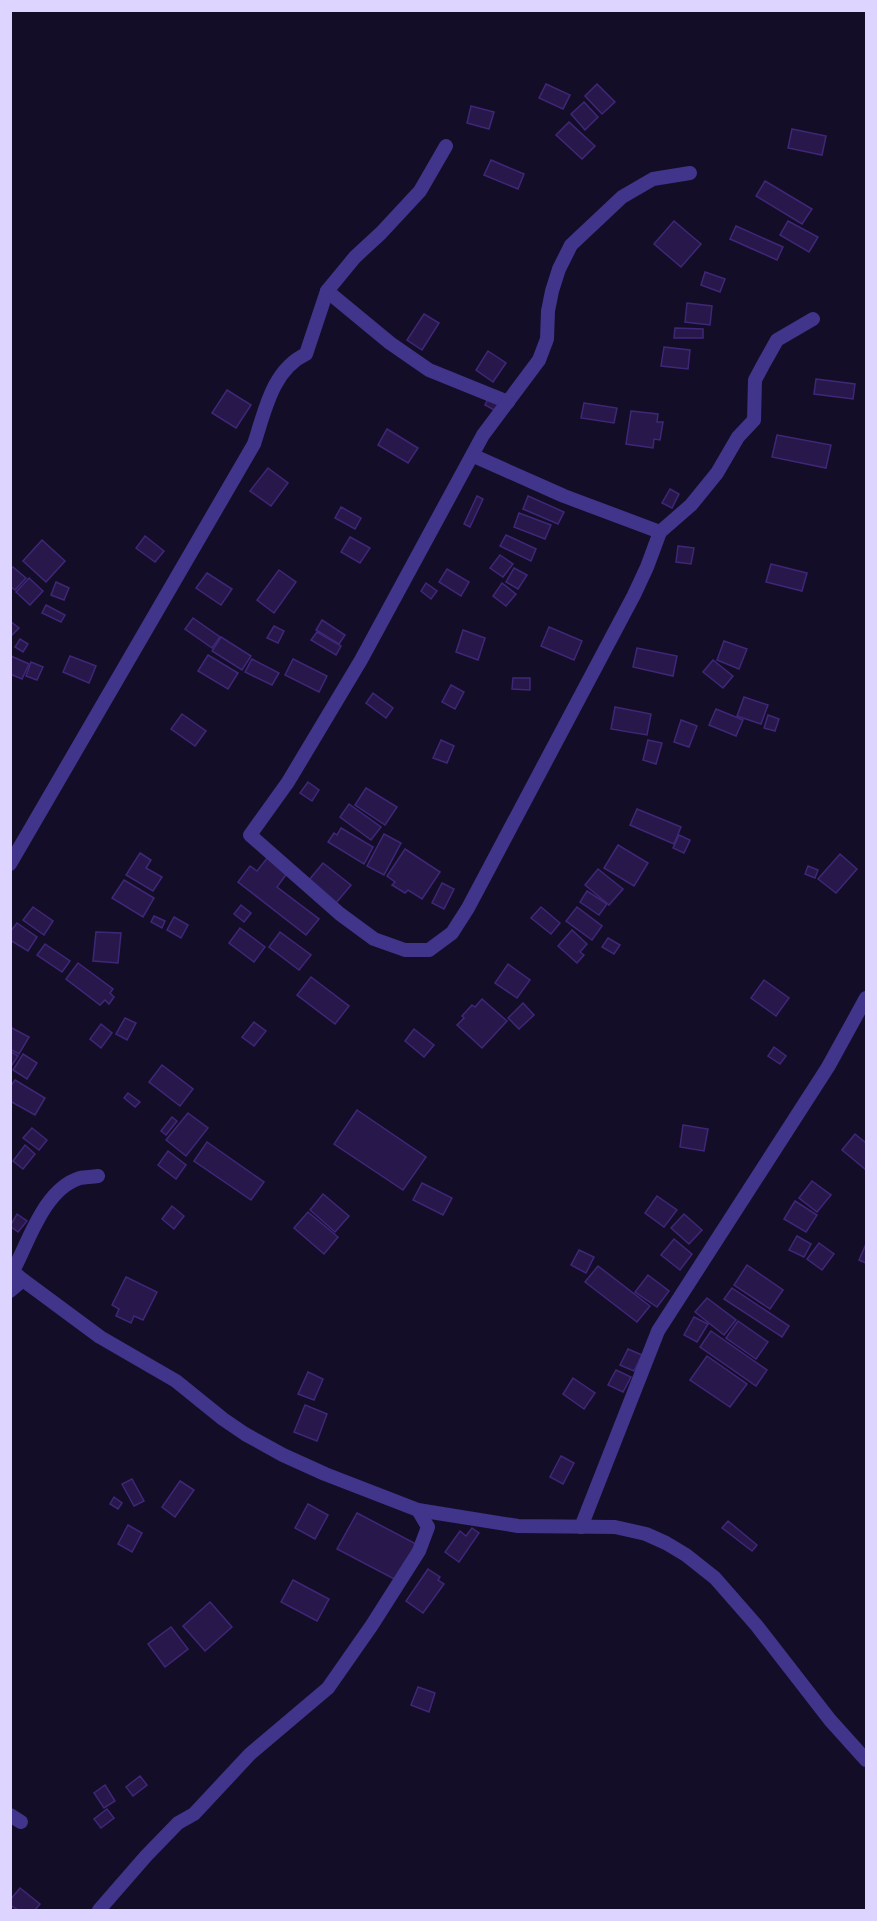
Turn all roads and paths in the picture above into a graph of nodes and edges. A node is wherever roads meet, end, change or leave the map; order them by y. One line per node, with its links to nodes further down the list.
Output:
1 (446, 146): 3 (street)
2 (690, 172): 5 (street)
3 (327, 291): 5 (street); 8 (street)
4 (813, 319): 7 (street)
5 (508, 402): 6 (street)
6 (474, 456): 7 (street); 7 (street)
7 (660, 532)
8 (10, 864)
9 (867, 998): 14 (street)
10 (98, 1176): 11 (street)
11 (16, 1274): 12 (street); 13 (street)
12 (10, 1291)
13 (418, 1510): 14 (street); 16 (street)
14 (582, 1527): 15 (street)
15 (867, 1760)
16 (99, 1911)

